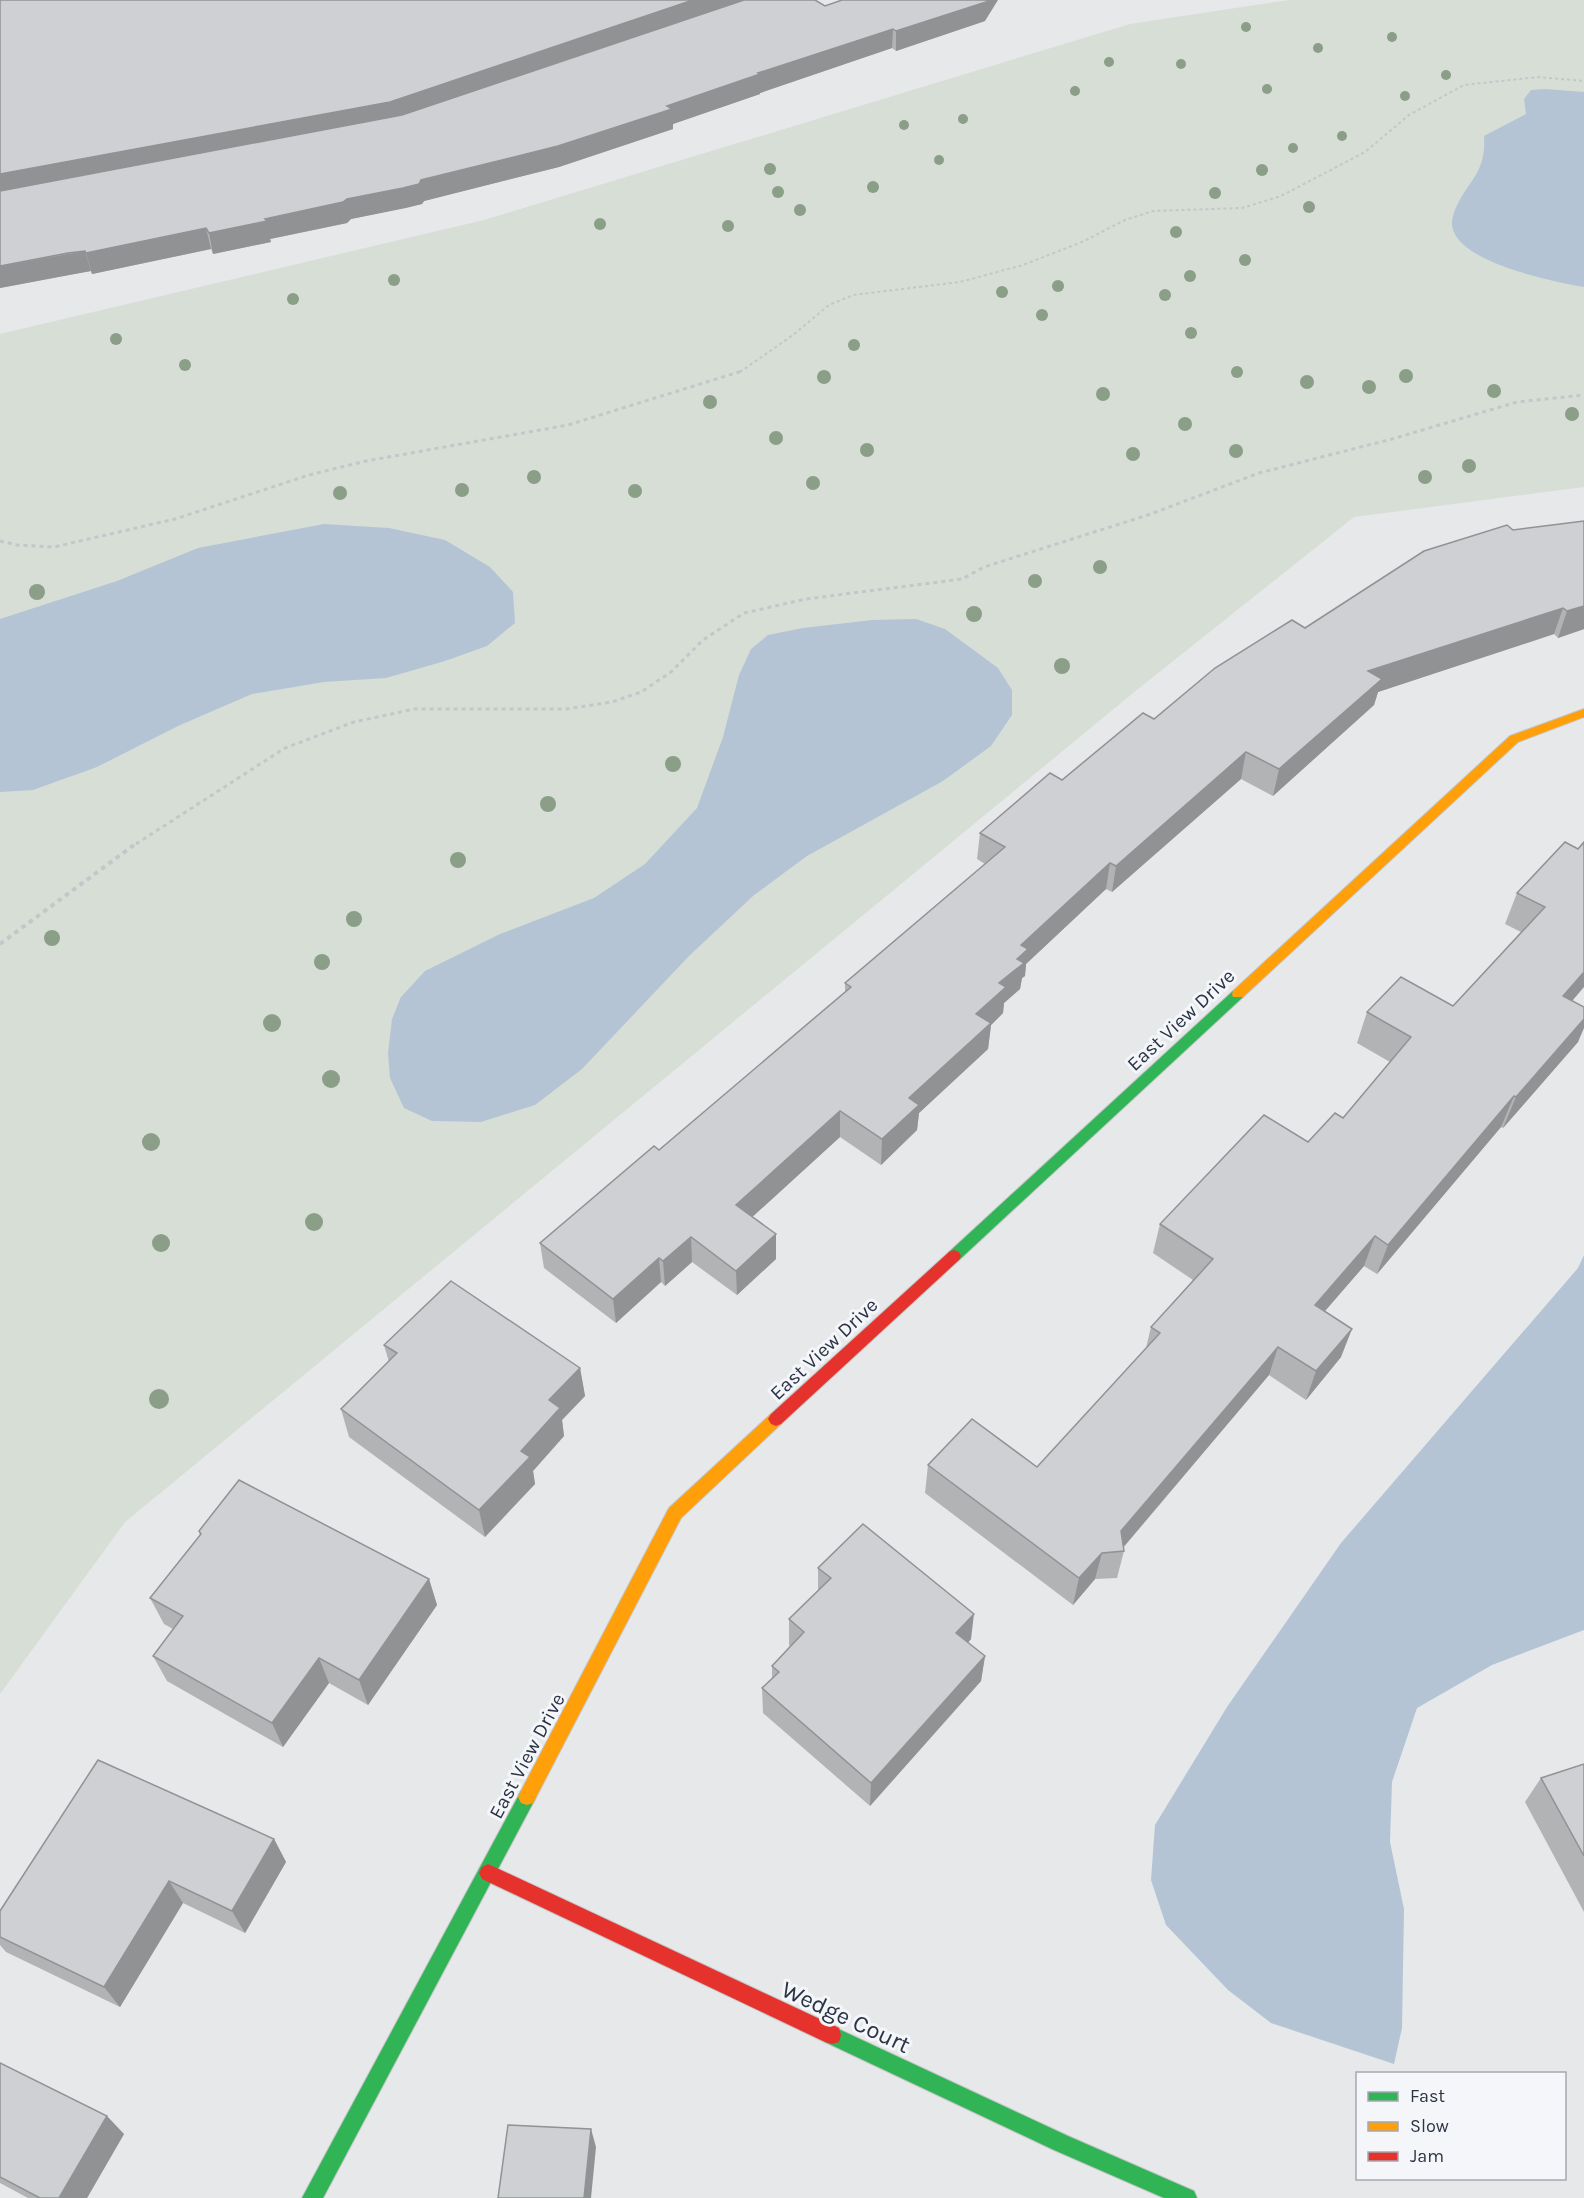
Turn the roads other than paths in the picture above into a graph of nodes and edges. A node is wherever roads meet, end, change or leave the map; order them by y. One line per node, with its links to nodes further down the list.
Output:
1 (1584, 713): 2 (street, East View Drive)
2 (488, 1873): 3 (street, East View Drive); 4 (street, Wedge Court)
3 (312, 2198)
4 (1187, 2198)

